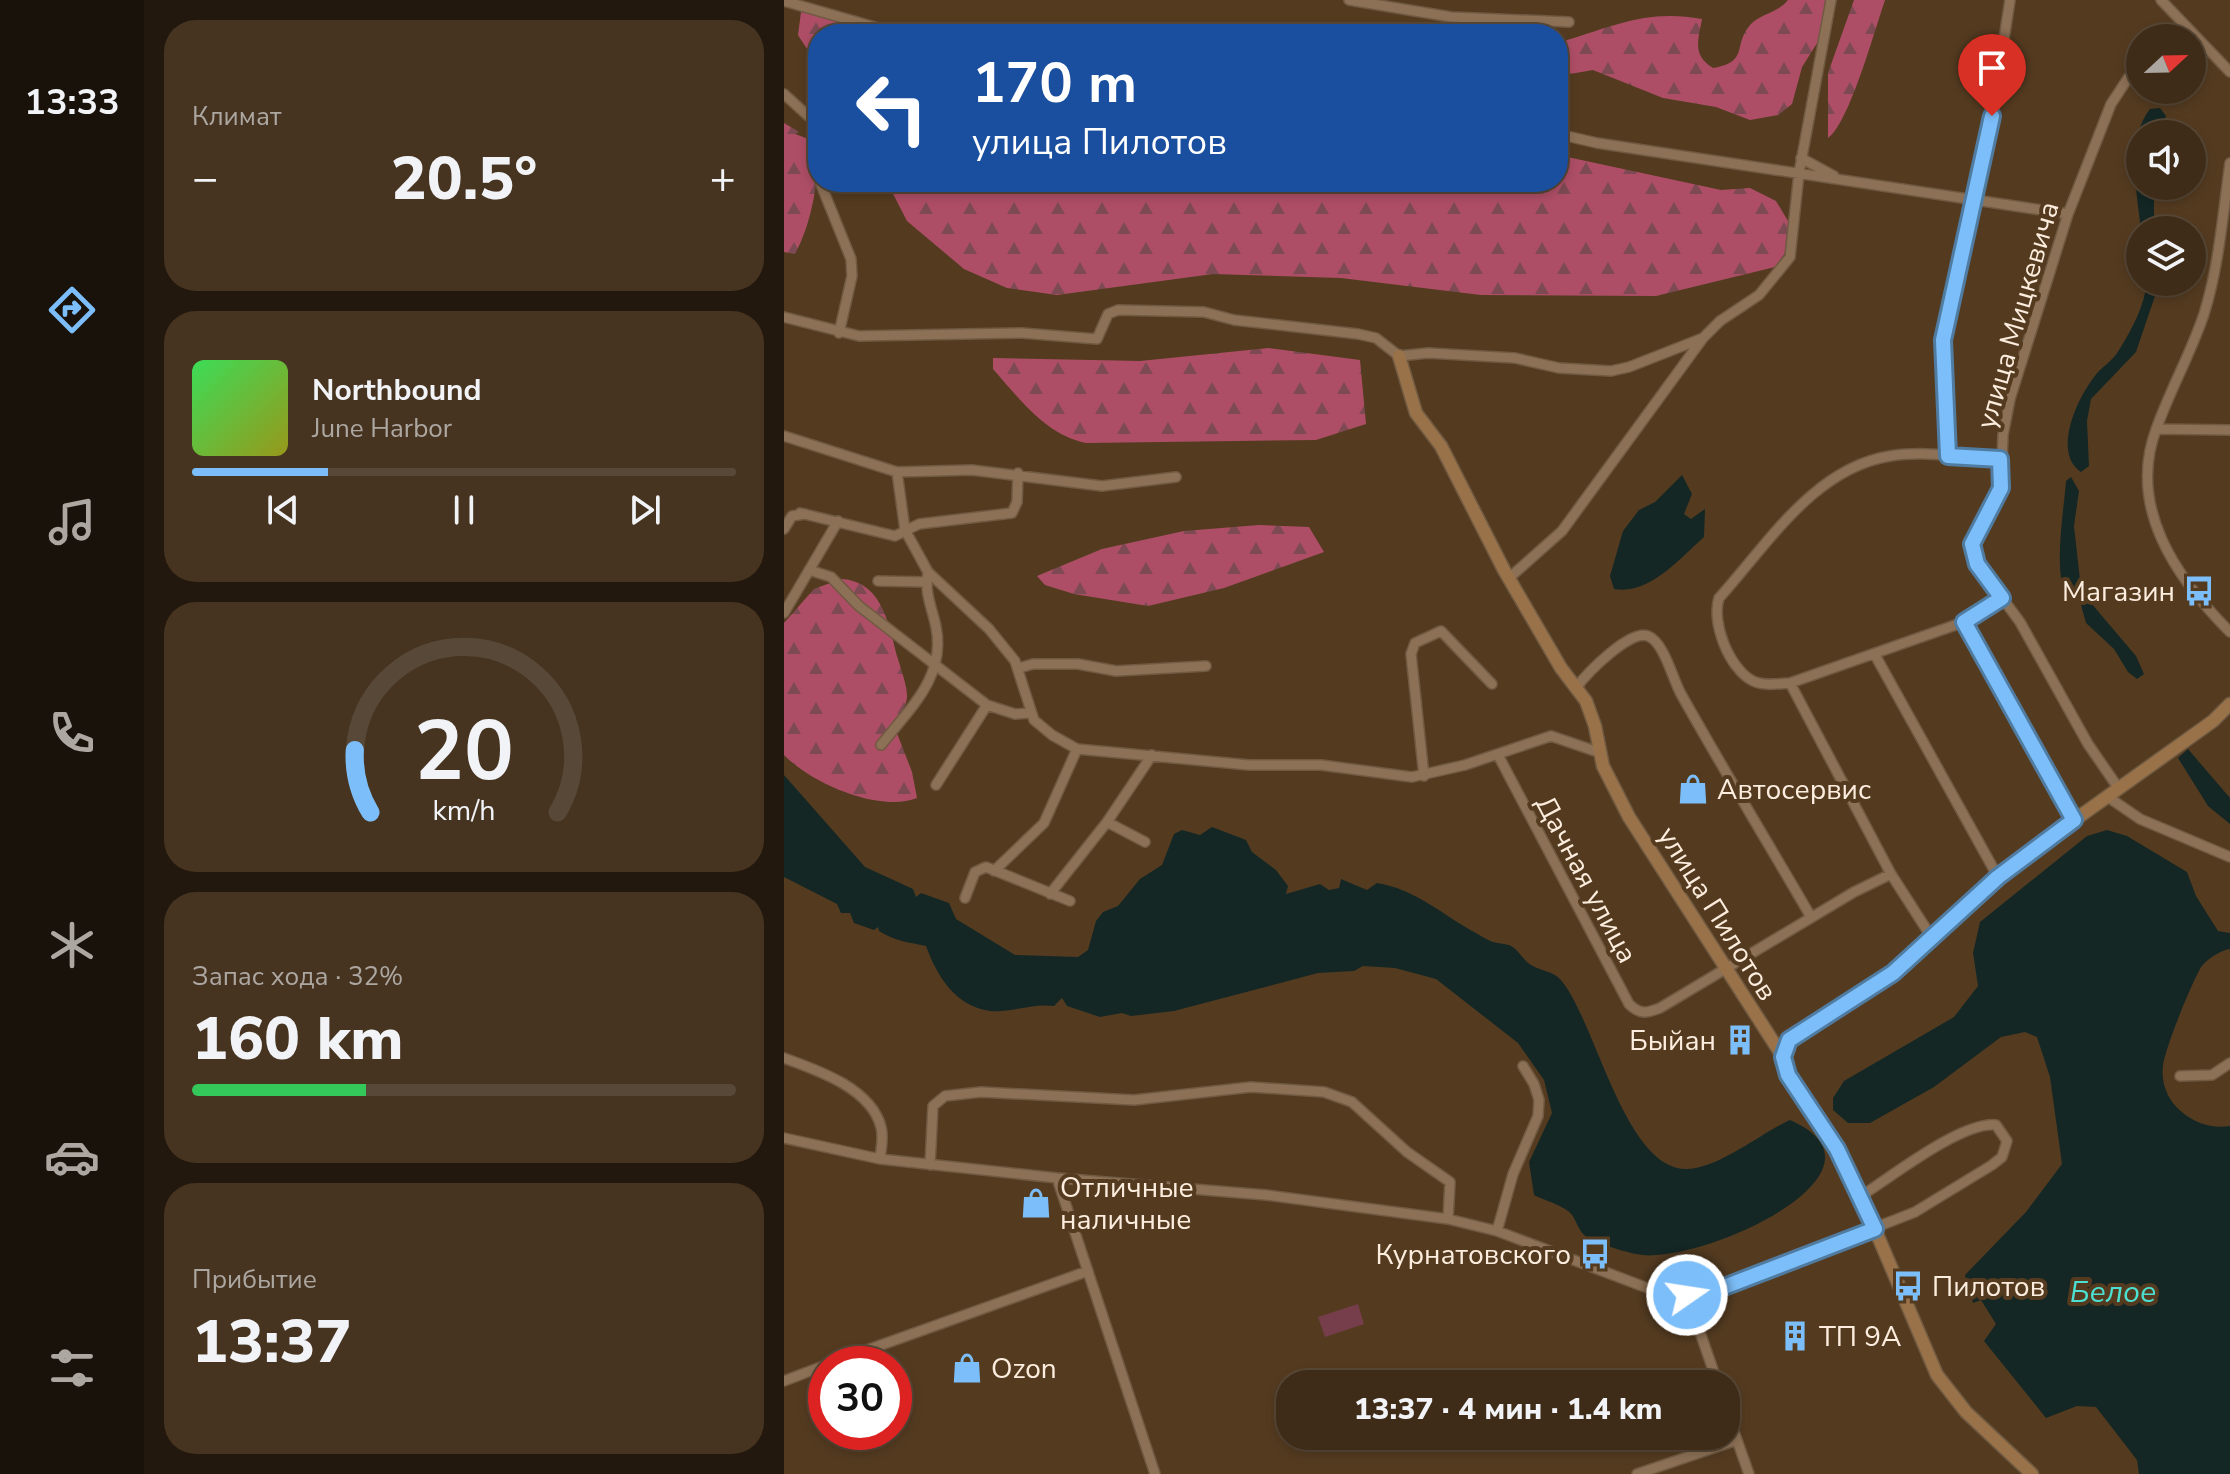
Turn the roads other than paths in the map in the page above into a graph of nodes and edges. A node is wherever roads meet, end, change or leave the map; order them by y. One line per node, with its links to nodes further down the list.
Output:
1 (784, 0): 8 (street)
2 (1349, 0): 6 (street)
3 (1831, 0): 16 (street)
4 (2010, 0): 21 (street, улица Мицкевича)
5 (2167, 3): 9 (street)
6 (1496, 21): 7 (street)
7 (1569, 22)
8 (865, 24)
9 (2182, 24)
10 (2206, 49): 11 (street)
11 (2230, 72)
12 (2126, 81): 22 (street, улица Мицкевича)
13 (784, 94): 14 (street)
14 (808, 116)
15 (1568, 136): 18 (street)
16 (1801, 158): 18 (street); 19 (street)
17 (2230, 163): 27 (street)
18 (1799, 173): 19 (street); 25 (street)
19 (1834, 176): 21 (street)
20 (824, 192): 24 (street)
21 (1973, 202): 22 (street); 30 (street, улица Мицкевича)
22 (2068, 214): 31 (street, улица Мицкевича)
23 (784, 317): 24 (street)
24 (839, 333): 26 (street)
25 (1703, 338): 26 (street); 40 (street)
26 (1399, 356): 40 (street, улица Пилотов)
27 (2156, 429): 28 (street); 45 (street)
28 (2230, 430)
29 (784, 436): 32 (street)
30 (1948, 456): 31 (street); 50 (street)
31 (2000, 459): 42 (street, улица Мицкевича)
32 (897, 472): 33 (street); 37 (street)
33 (1018, 473): 34 (street); 37 (street)
34 (1176, 477)
35 (838, 521): 36 (street); 37 (street); 38 (street)
36 (784, 529)
37 (905, 530): 39 (street)
38 (809, 570): 43 (street); 47 (street)
39 (927, 577): 41 (street); 47 (street); 49 (street)
40 (1509, 578): 52 (street, улица Пилотов)
41 (878, 581)
42 (2002, 598): 44 (street); 63 (street, улица Мицкевича)
43 (784, 613)
44 (1964, 622): 46 (street); 64 (street)
45 (2230, 632)
46 (1875, 655): 50 (street); 70 (street)
47 (936, 666): 54 (street); 56 (street)
48 (1206, 666): 49 (street)
49 (1019, 668): 55 (street)
50 (1790, 683): 69 (street)
51 (1492, 684): 61 (street)
52 (1576, 688): 58 (street, улица Пилотов); 74 (street)
53 (2230, 704): 63 (street)
54 (987, 705): 55 (street); 62 (street)
55 (1030, 713): 57 (street)
56 (881, 745)
57 (1077, 749): 59 (street); 68 (street)
58 (1598, 752): 60 (street); 76 (street, улица Пилотов)
59 (1152, 755): 61 (street); 65 (street)
60 (1498, 755): 61 (street); 76 (street, Дачная улица)
61 (1424, 776)
62 (936, 785)
63 (2113, 793): 64 (street); 67 (street)
64 (2074, 820): 70 (street)
65 (1107, 822): 66 (street); 71 (street)
66 (1145, 842)
67 (2230, 857)
68 (994, 871): 71 (street); 72 (street)
69 (1891, 874): 74 (street); 75 (street)
70 (1998, 877): 75 (street)
71 (1050, 894): 73 (street)
72 (965, 898)
73 (1070, 901)
74 (1811, 917): 76 (street)
75 (1932, 938): 77 (street)
76 (1724, 968): 77 (street, улица Пилотов)
77 (1783, 1057): 86 (street, улица Пилотов)
78 (784, 1058): 83 (street)
79 (2230, 1063): 81 (street)
80 (1523, 1066): 89 (street)
81 (2180, 1076)
82 (784, 1138): 83 (street)
83 (880, 1159): 84 (street)
84 (930, 1165): 85 (street); 87 (street)
85 (1057, 1178): 87 (street); 90 (street)
86 (1861, 1196): 88 (street, улица Пилотов); 88 (street)
87 (1448, 1219): 89 (street)
88 (1875, 1229): 91 (street); 101 (street, улица Пилотов)
89 (1497, 1231): 91 (street)
90 (1088, 1271): 92 (street); 98 (street)
91 (1687, 1295): 93 (street)
92 (878, 1346)
93 (1713, 1370)
94 (808, 1372): 95 (street)
95 (784, 1381)
96 (1740, 1448): 100 (street)
97 (1708, 1450): 99 (street)
98 (1155, 1474)
99 (1637, 1474)
100 (1749, 1474)
101 (2032, 1474)

